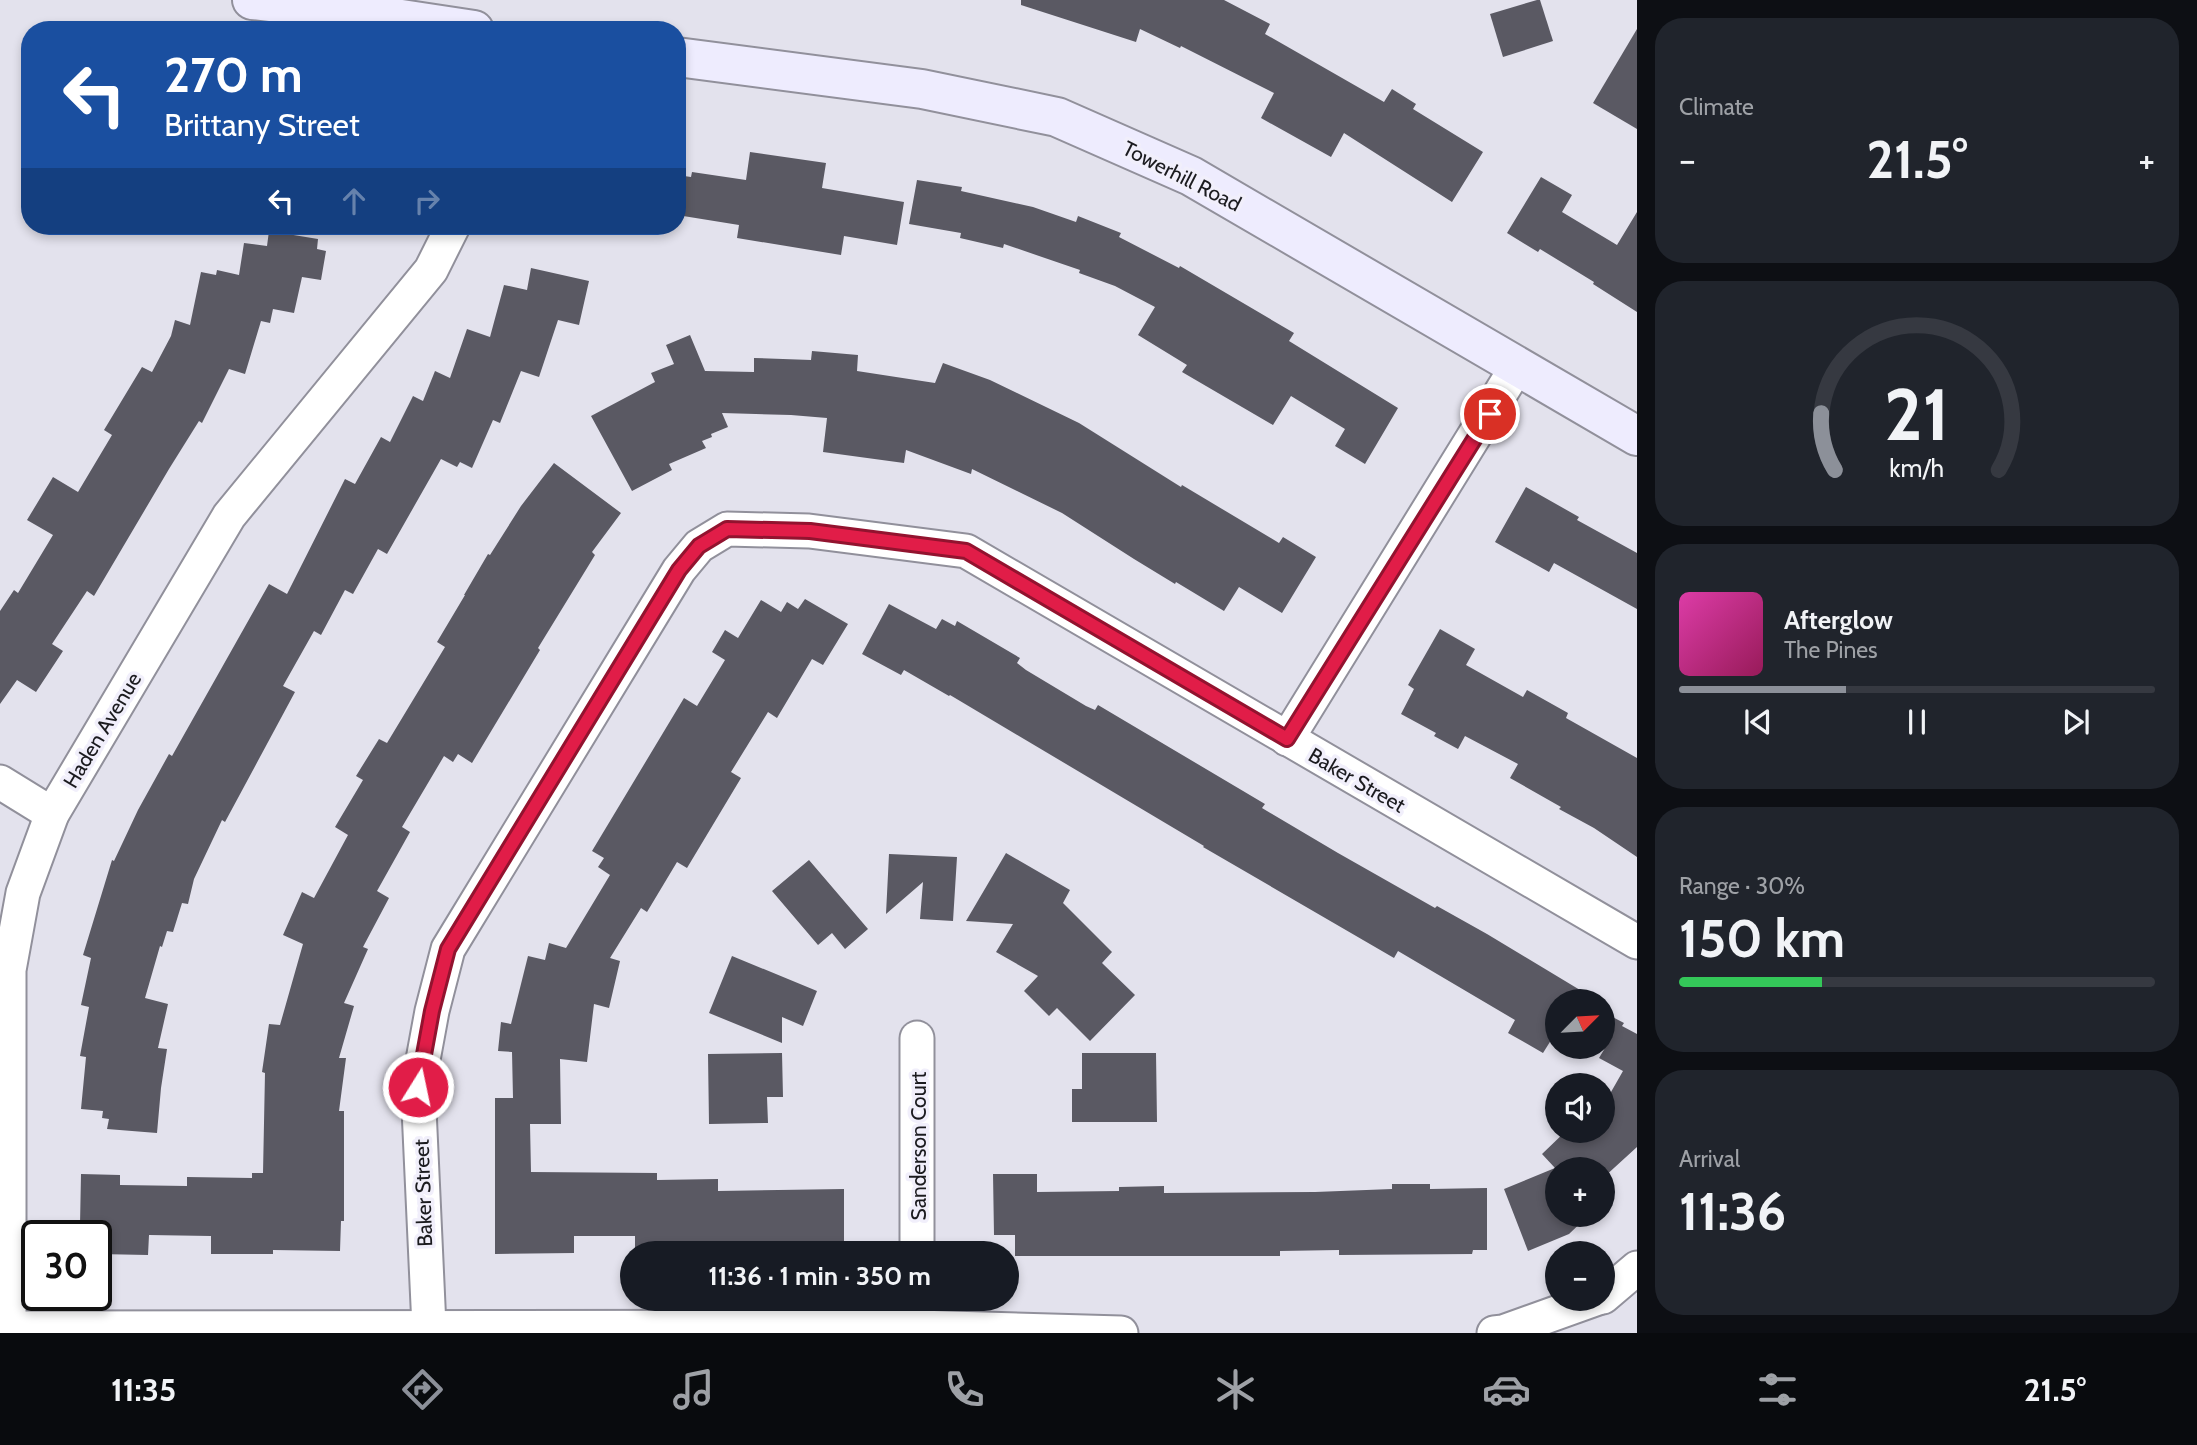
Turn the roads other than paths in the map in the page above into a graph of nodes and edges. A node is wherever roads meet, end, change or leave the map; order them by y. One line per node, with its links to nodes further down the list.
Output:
1 (252, 0): 2 (street)
2 (414, 21)
3 (686, 58): 5 (street, Towerhill Road)
4 (448, 235): 9 (street, Haden Avenue)
5 (1518, 365): 6 (street, Towerhill Road); 7 (street)
6 (1637, 436)
7 (1287, 739): 10 (street, Baker Street); 17 (street, Baker Street)
8 (0, 782): 9 (street)
9 (52, 814): 18 (street, Haden Avenue)
10 (1637, 942)
11 (918, 1038): 12 (street, Sanderson Court)
12 (917, 1241)
13 (1637, 1268): 14 (street)
14 (1615, 1287)
15 (1562, 1311): 20 (street)
16 (916, 1313): 17 (street); 19 (street)
17 (429, 1327): 18 (street)
18 (5, 1328)
19 (1121, 1333)
20 (1494, 1333)

